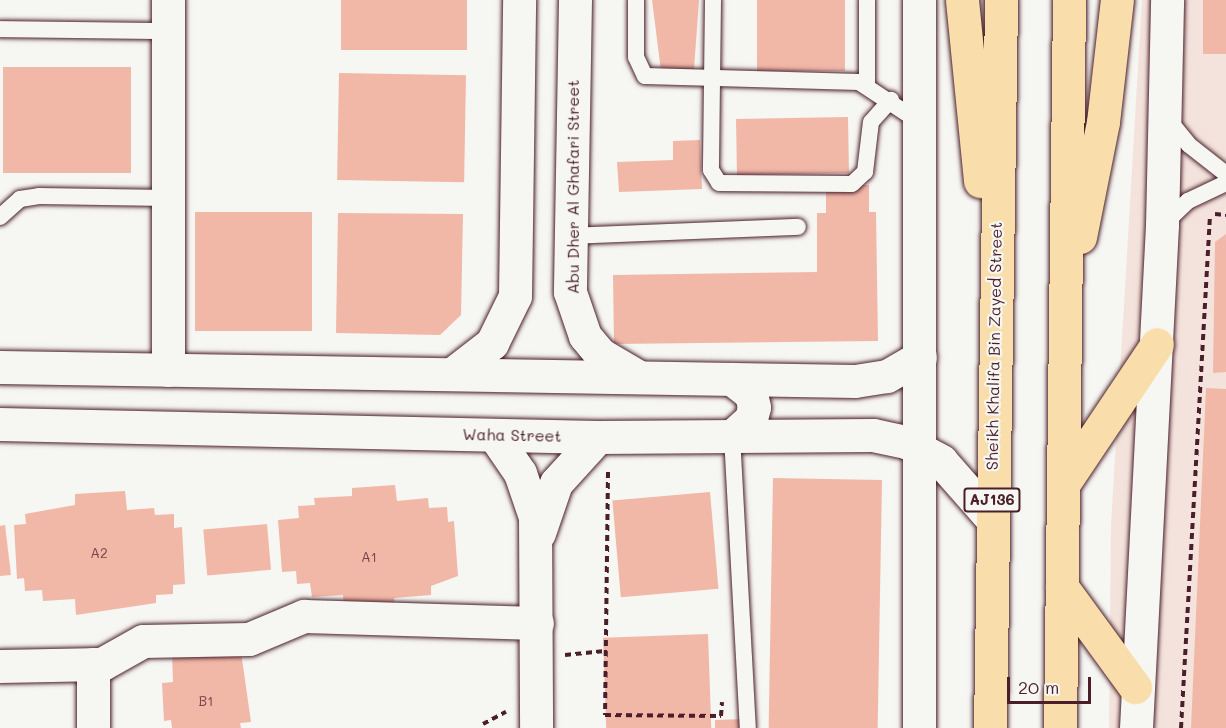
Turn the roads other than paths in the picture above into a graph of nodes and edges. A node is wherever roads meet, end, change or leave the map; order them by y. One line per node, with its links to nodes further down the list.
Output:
1 (519, 0): 26 (street)
2 (575, 0): 25 (street, Abu Dher Al Ghafari Street)
3 (636, 0): 14 (lane)
4 (713, 0): 14 (lane)
5 (867, 0): 15 (lane)
6 (919, 0): 18 (street)
7 (962, 0): 27 (main road)
8 (1001, 0): 27 (main road, Sheikh Khalifa Bin Zayed Street / AJ136)
9 (1069, 0): 28 (main road)
10 (1117, 0): 28 (main road)
11 (1167, 0): 17 (street)
12 (168, 16): 13 (lane); 21 (street)
13 (0, 29)
14 (712, 80): 15 (lane); 16 (lane)
15 (867, 84): 16 (lane)
16 (891, 100): 18 (lane)
17 (1165, 114): 19 (lane); 23 (street)
18 (918, 121): 30 (street)
19 (1226, 174)
20 (1226, 183): 23 (lane)
21 (168, 198): 22 (lane); 32 (street)
22 (0, 217)
23 (1162, 225): 29 (street)
24 (798, 227): 25 (lane)
25 (570, 236): 26 (street); 34 (street, Abu Dher Al Ghafari Street)
26 (517, 237): 33 (street)
27 (994, 271): 42 (main road, Sheikh Khalifa Bin Zayed Street / AJ136)
28 (1066, 291): 41 (main road)
29 (1157, 344): 41 (main road); 48 (street)
30 (920, 357): 35 (street); 39 (street)
31 (0, 367): 32 (street)
32 (168, 370): 33 (street)
33 (452, 374): 34 (street)
34 (640, 378): 35 (street)
35 (732, 379): 38 (street)
36 (0, 424): 37 (street, Waha Street)
37 (494, 435): 40 (street, Waha Street); 43 (street)
38 (732, 435): 39 (street, Waha Street); 40 (street, Waha Street); 51 (lane)
39 (921, 448): 42 (street, Waha Street); 52 (street)
40 (603, 450): 43 (street)
41 (1064, 483): 44 (main road)
42 (992, 519): 53 (main road, Sheikh Khalifa Bin Zayed Street / AJ136)
43 (538, 541): 45 (street)
44 (1062, 587): 48 (main road); 54 (main road)
45 (537, 622): 46 (street); 50 (street)
46 (93, 664): 47 (street); 49 (street)
47 (0, 666)
48 (1135, 687): 55 (street)
49 (93, 728)
50 (536, 728)
51 (748, 728)
52 (919, 728)
53 (990, 728)
54 (1060, 728)
55 (1136, 728)

